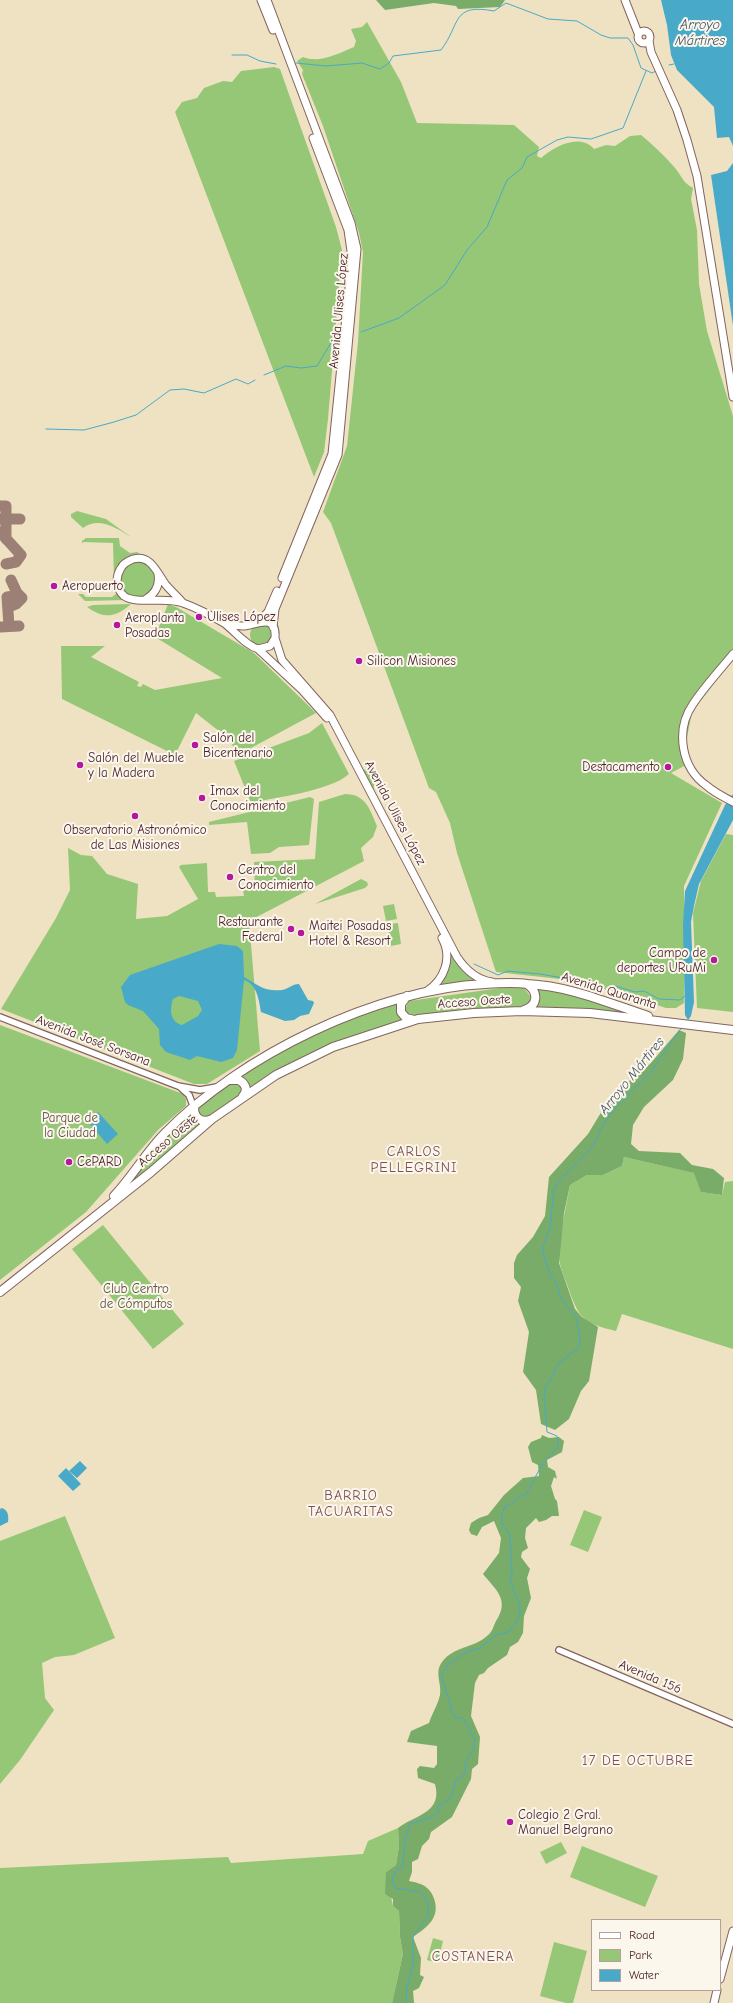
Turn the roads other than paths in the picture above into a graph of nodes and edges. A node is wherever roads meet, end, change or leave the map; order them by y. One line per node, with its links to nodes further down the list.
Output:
1 (261, 0): 10 (main road, Avenida Ulises López)
2 (267, 0): 12 (main road, Avenida Ulises López)
3 (624, 0): 4 (main road)
4 (641, 31): 5 (main road); 5 (main road)
5 (646, 42): 6 (main road)
6 (733, 397)
7 (158, 573): 8 (main road); 8 (main road); 9 (main road)
8 (144, 600): 9 (main road)
9 (182, 602): 11 (main road)
10 (256, 622): 11 (main road); 12 (main road); 14 (main road)
11 (224, 623): 14 (main road)
12 (272, 627): 13 (main road)
13 (275, 638): 15 (main road); 18 (main road, Avenida Ulises López)
14 (249, 643): 15 (main road)
15 (258, 649): 20 (main road, Avenida Ulises López)
16 (733, 654): 17 (main road)
17 (733, 802)
18 (504, 983): 19 (highway, Acceso Oeste); 20 (highway, Acceso Oeste)
19 (522, 984): 22 (highway); 25 (highway, Avenida Quaranta)
20 (426, 992): 21 (highway, Acceso Oeste)
21 (410, 995): 24 (highway); 27 (highway, Acceso Oeste)
22 (522, 1011): 24 (highway, Acceso Oeste); 25 (highway, Avenida Quaranta)
23 (0, 1017): 28 (street, Avenida José Sorsana)
24 (418, 1020): 30 (highway, Acceso Oeste)
25 (665, 1021): 26 (highway, Avenida Quaranta)
26 (733, 1030)
27 (230, 1080): 29 (highway, Acceso Oeste); 30 (highway)
28 (178, 1086): 29 (street, Avenida José Sorsana); 31 (street, Avenida José Sorsana)
29 (220, 1087): 31 (highway, Acceso Oeste)
30 (243, 1096): 32 (highway, Acceso Oeste)
31 (194, 1108): 32 (highway); 33 (highway, Acceso Oeste)
32 (212, 1119): 33 (highway, Acceso Oeste)
33 (92, 1218): 34 (highway)
34 (0, 1292)
35 (559, 1650): 36 (street, Avenida 156)
36 (733, 1724)
37 (733, 1931): 38 (main road)
38 (721, 1975)
39 (717, 1991): 40 (main road)
40 (714, 2003)

